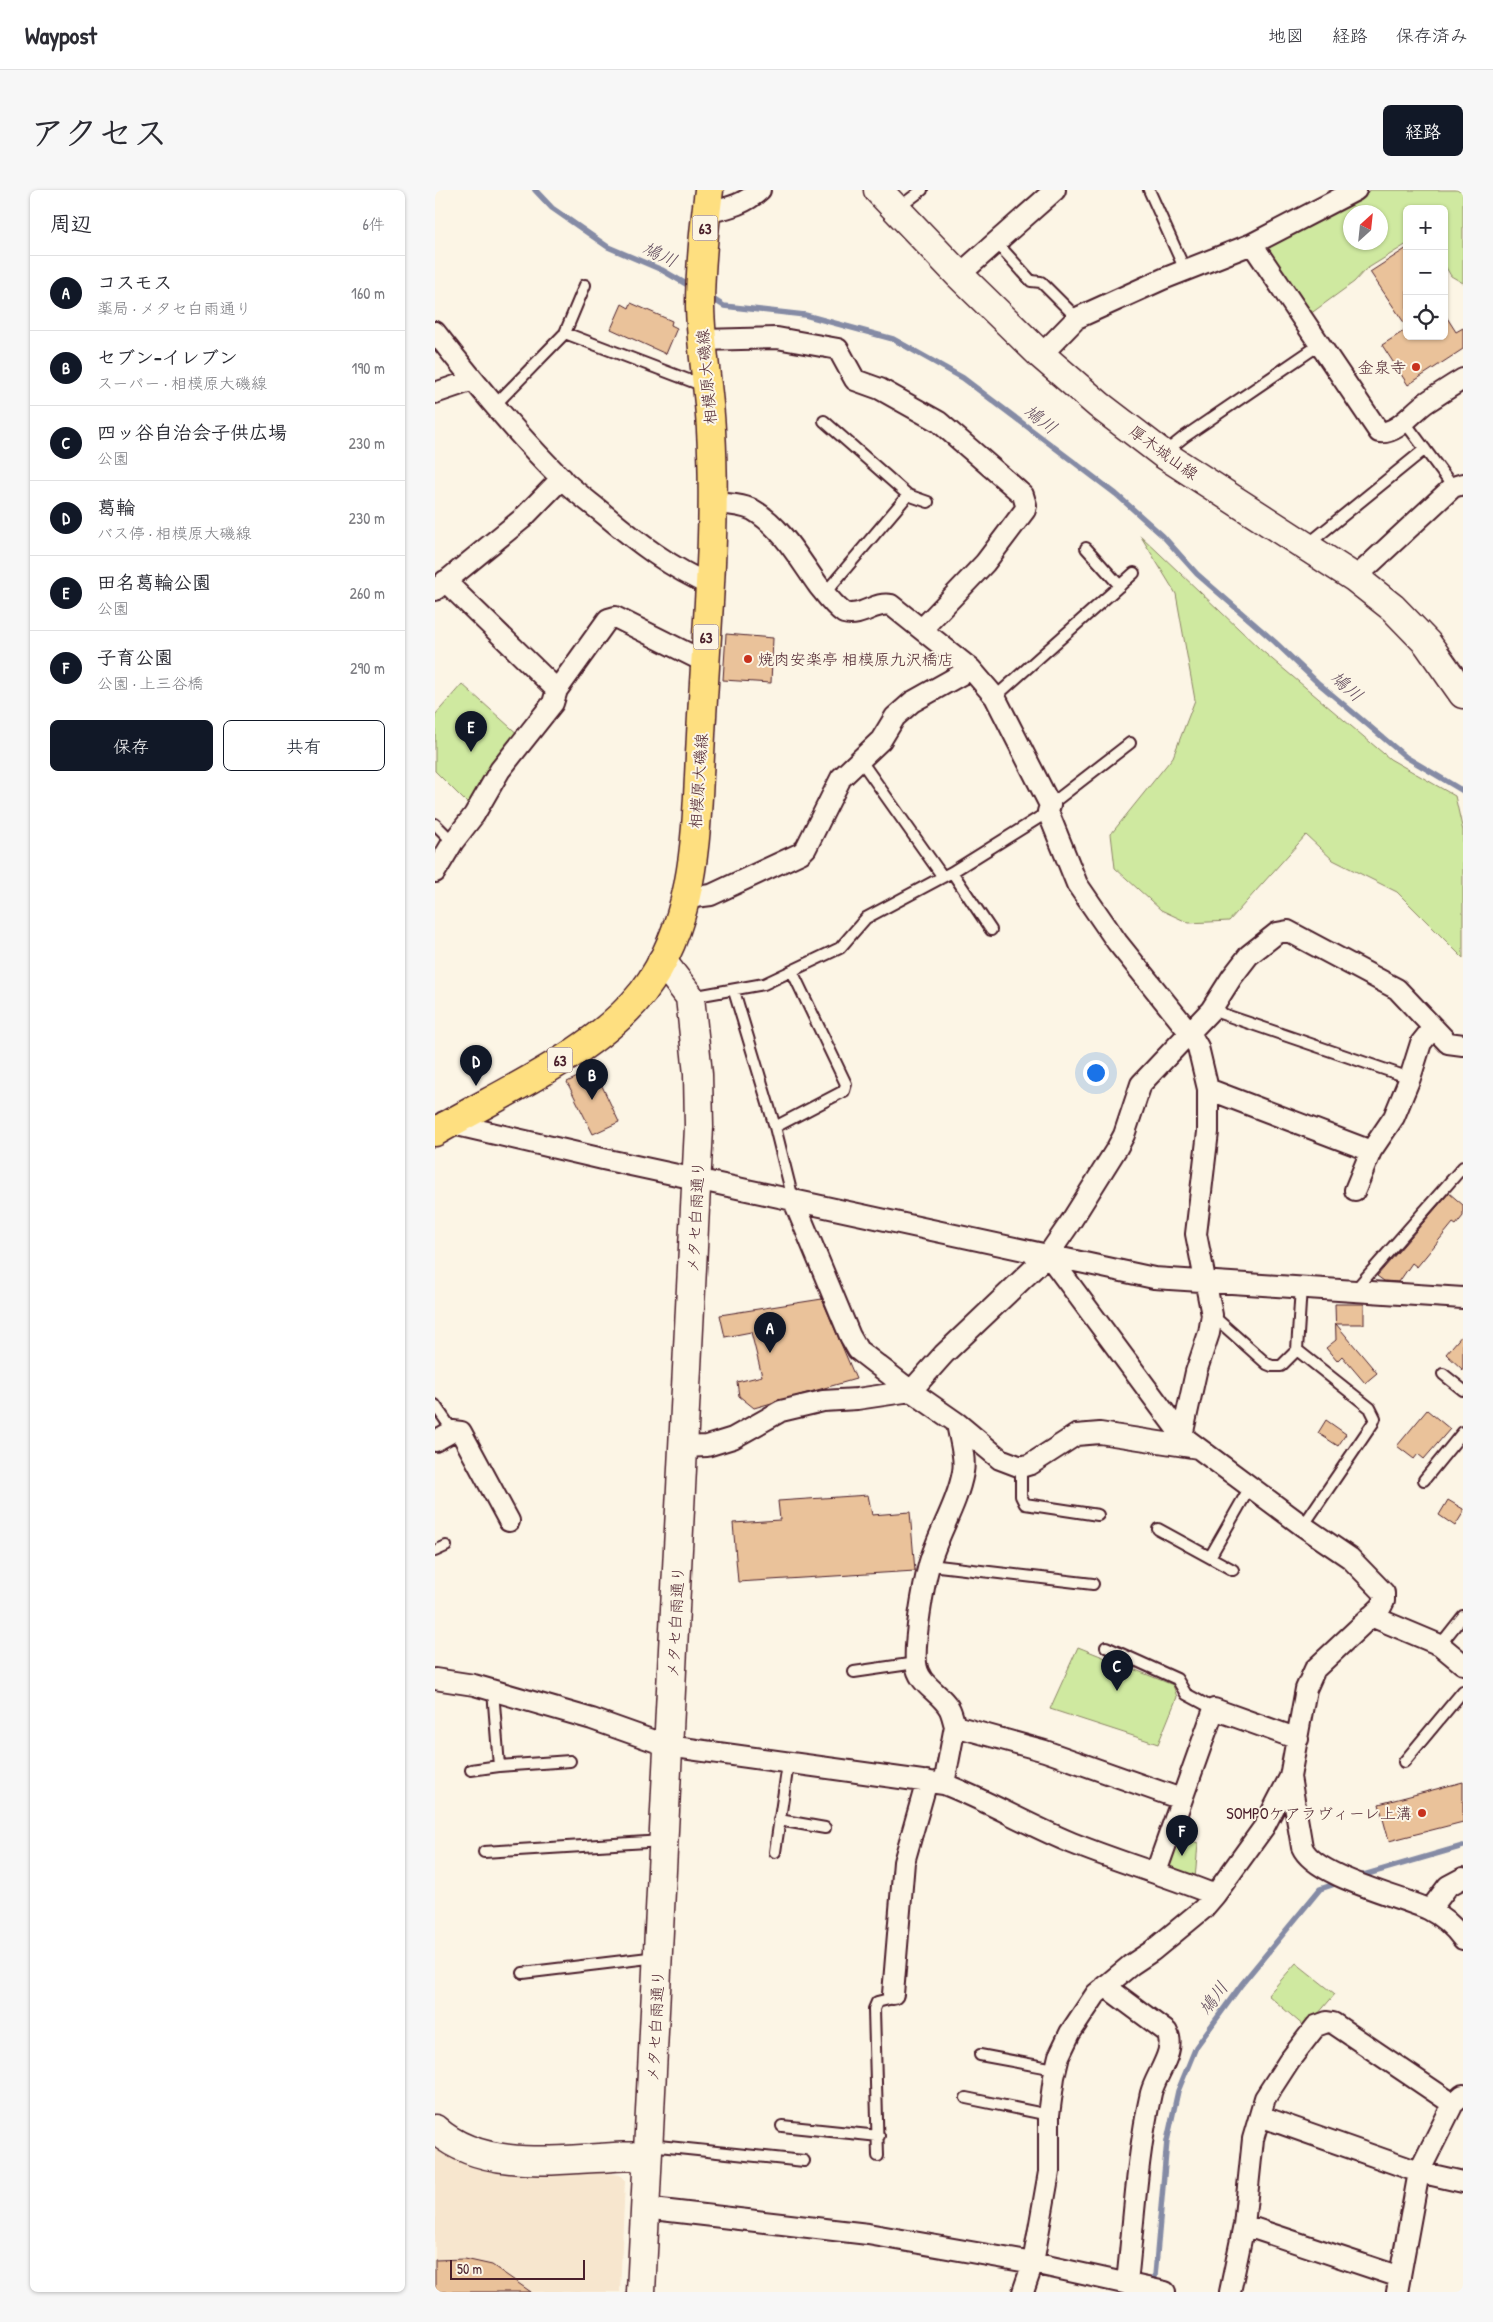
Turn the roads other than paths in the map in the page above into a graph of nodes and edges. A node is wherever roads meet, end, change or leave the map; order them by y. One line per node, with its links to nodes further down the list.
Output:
1 (760, 190): 7 (street)
2 (878, 190): 8 (street, 厚木城山線)
3 (921, 190): 8 (lane)
4 (1053, 190): 9 (street)
5 (1149, 190): 11 (lane)
6 (1356, 190): 10 (street)
7 (707, 202): 17 (main road, 相模原大磯線 / 63)
8 (897, 209): 12 (street, 厚木城山線)
9 (995, 242): 12 (street); 14 (lane)
10 (1252, 244): 11 (street); 18 (street)
11 (1185, 270): 14 (street)
12 (959, 275): 19 (street, 厚木城山線)
13 (585, 285): 16 (lane)
14 (1077, 318): 19 (street)
15 (435, 332): 21 (street)
16 (565, 333): 22 (lane); 24 (lane)
17 (702, 340): 22 (main road, 相模原大磯線 / 63); 42 (street)
18 (1319, 345): 25 (street); 28 (lane)
19 (1041, 355): 28 (street, 厚木城山線)
20 (1463, 379): 25 (street)
21 (473, 380): 23 (street); 24 (street)
22 (706, 386): 33 (main road, 相模原大磯線 / 63)
23 (435, 393)
24 (495, 405): 29 (street)
25 (1404, 421): 27 (lane)
26 (824, 422): 31 (lane)
27 (1425, 449): 30 (lane); 34 (lane)
28 (1163, 454): 34 (street, 厚木城山線)
29 (562, 478): 38 (street); 39 (street)
30 (1458, 486): 37 (street)
31 (908, 496): 32 (lane); 41 (lane)
32 (928, 502)
33 (712, 503): 38 (main road, 相模原大磯線 / 63); 41 (street)
34 (1305, 547): 37 (street, 厚木城山線)
35 (1086, 548): 40 (lane)
36 (1133, 573): 40 (lane)
37 (1355, 578): 45 (street, 厚木城山線)
38 (710, 585): 43 (main road, 相模原大磯線 / 63)
39 (440, 586): 46 (street)
40 (1120, 586): 47 (lane)
41 (825, 593): 42 (street)
42 (922, 629): 44 (street)
43 (705, 662): 46 (street); 55 (main road, 相模原大磯線 / 63)
44 (971, 669): 47 (street); 49 (street)
45 (1462, 689)
46 (557, 690): 52 (street)
47 (995, 697): 50 (street)
48 (1130, 743): 50 (lane)
49 (861, 761): 54 (lane); 55 (street)
50 (1049, 809): 54 (lane); 63 (street)
51 (435, 824): 52 (lane)
52 (453, 842): 53 (street)
53 (435, 872)
54 (947, 874): 56 (lane); 58 (lane)
55 (687, 898): 57 (main road, 相模原大磯線 / 63)
56 (991, 930)
57 (662, 961): 60 (street); 67 (main road, 相模原大磯線 / 63)
58 (793, 971): 59 (lane); 68 (lane)
59 (734, 991): 60 (lane); 68 (lane)
60 (690, 997): 71 (street, メタセ白雨通り)
61 (1211, 1010): 62 (street); 63 (street); 65 (lane)
62 (1433, 1028): 64 (street); 65 (street)
63 (1190, 1033): 66 (street); 74 (street)
64 (1463, 1045)
65 (1410, 1078): 69 (street)
66 (1208, 1089): 69 (street); 75 (street)
67 (440, 1125): 71 (street)
68 (775, 1127): 73 (lane)
69 (1371, 1151): 72 (street)
70 (1463, 1167): 77 (lane)
71 (697, 1178): 73 (street); 90 (street, メタセ白雨通り)
72 (1355, 1190)
73 (793, 1200): 74 (street); 83 (street)
74 (1048, 1255): 75 (street); 83 (street); 88 (street)
75 (1205, 1282): 76 (street); 79 (street)
76 (1301, 1287): 77 (street); 80 (lane)
77 (1355, 1290): 78 (street)
78 (1463, 1298)
79 (1212, 1315): 80 (lane); 88 (street)
80 (1297, 1350): 97 (lane)
81 (1443, 1374): 82 (lane)
82 (1463, 1390)
83 (911, 1391): 85 (street); 90 (street)
84 (435, 1405): 86 (lane)
85 (957, 1423): 92 (street); 102 (street)
86 (453, 1431): 89 (street); 96 (street)
87 (1463, 1432): 93 (lane)
88 (1182, 1436): 91 (street)
89 (435, 1442)
90 (683, 1447): 118 (street, メタセ白雨通り)
91 (1201, 1449): 92 (street); 94 (street)
92 (1021, 1467): 95 (lane)
93 (1424, 1480)
94 (1250, 1487): 97 (street); 101 (lane)
95 (1098, 1515)
96 (509, 1521)
97 (1303, 1526): 105 (street)
98 (1158, 1529): 101 (lane)
99 (446, 1546): 100 (lane)
100 (435, 1551)
101 (1210, 1557): 103 (lane)
102 (930, 1565): 104 (lane); 109 (street)
103 (1233, 1570)
104 (1093, 1584)
105 (1371, 1616): 107 (street); 117 (street)
106 (1463, 1616): 107 (lane)
107 (1440, 1646): 110 (street)
108 (1106, 1647): 115 (lane)
109 (916, 1663): 111 (lane); 116 (street)
110 (1463, 1664)
111 (853, 1672)
112 (435, 1679): 113 (street)
113 (493, 1691): 118 (street); 122 (lane)
114 (1463, 1691): 120 (lane)
115 (1214, 1709): 117 (street); 126 (street)
116 (955, 1726): 125 (street); 126 (street)
117 (1299, 1739): 124 (street)
118 (668, 1746): 121 (street); 129 (street, メタセ白雨通り)
119 (570, 1761): 122 (lane)
120 (1404, 1762)
121 (788, 1764): 125 (street); 127 (lane)
122 (499, 1766): 123 (lane)
123 (471, 1770)
124 (1291, 1777): 134 (street); 135 (street)
125 (935, 1783): 132 (street); 140 (street)
126 (1181, 1799): 132 (street)
127 (779, 1820): 128 (lane); 131 (lane)
128 (825, 1828)
129 (664, 1841): 130 (lane); 137 (street, メタセ白雨通り)
130 (484, 1852)
131 (775, 1852)
132 (1156, 1872): 134 (street)
133 (1463, 1878): 135 (street)
134 (1215, 1895): 139 (street)
135 (1430, 1910): 136 (street)
136 (1463, 1939)
137 (658, 1957): 138 (lane); 150 (street, メタセ白雨通り)
138 (523, 1973)
139 (1105, 1986): 142 (street); 158 (street)
140 (893, 1994): 149 (lane)
141 (980, 2055): 142 (lane)
142 (1055, 2069): 145 (street)
143 (966, 2098): 145 (lane)
144 (1458, 2100): 146 (street); 153 (street)
145 (1049, 2115): 157 (street)
146 (1260, 2116): 153 (street); 156 (street)
147 (782, 2126): 149 (lane)
148 (435, 2129): 150 (street)
149 (879, 2136): 151 (lane)
150 (648, 2150): 152 (lane); 155 (street, メタセ白雨通り)
151 (878, 2156)
152 (804, 2161)
153 (1419, 2172): 154 (street); 160 (street)
154 (1463, 2182)
155 (644, 2208): 157 (street); 161 (street, メタセ白雨通り)
156 (1245, 2225): 160 (street); 164 (street)
157 (1033, 2263): 159 (street); 162 (street)
158 (1130, 2283): 159 (street); 163 (street)
159 (1097, 2284)
160 (1399, 2284)
161 (641, 2292)
162 (1023, 2292)
163 (1165, 2292)
164 (1230, 2292)

